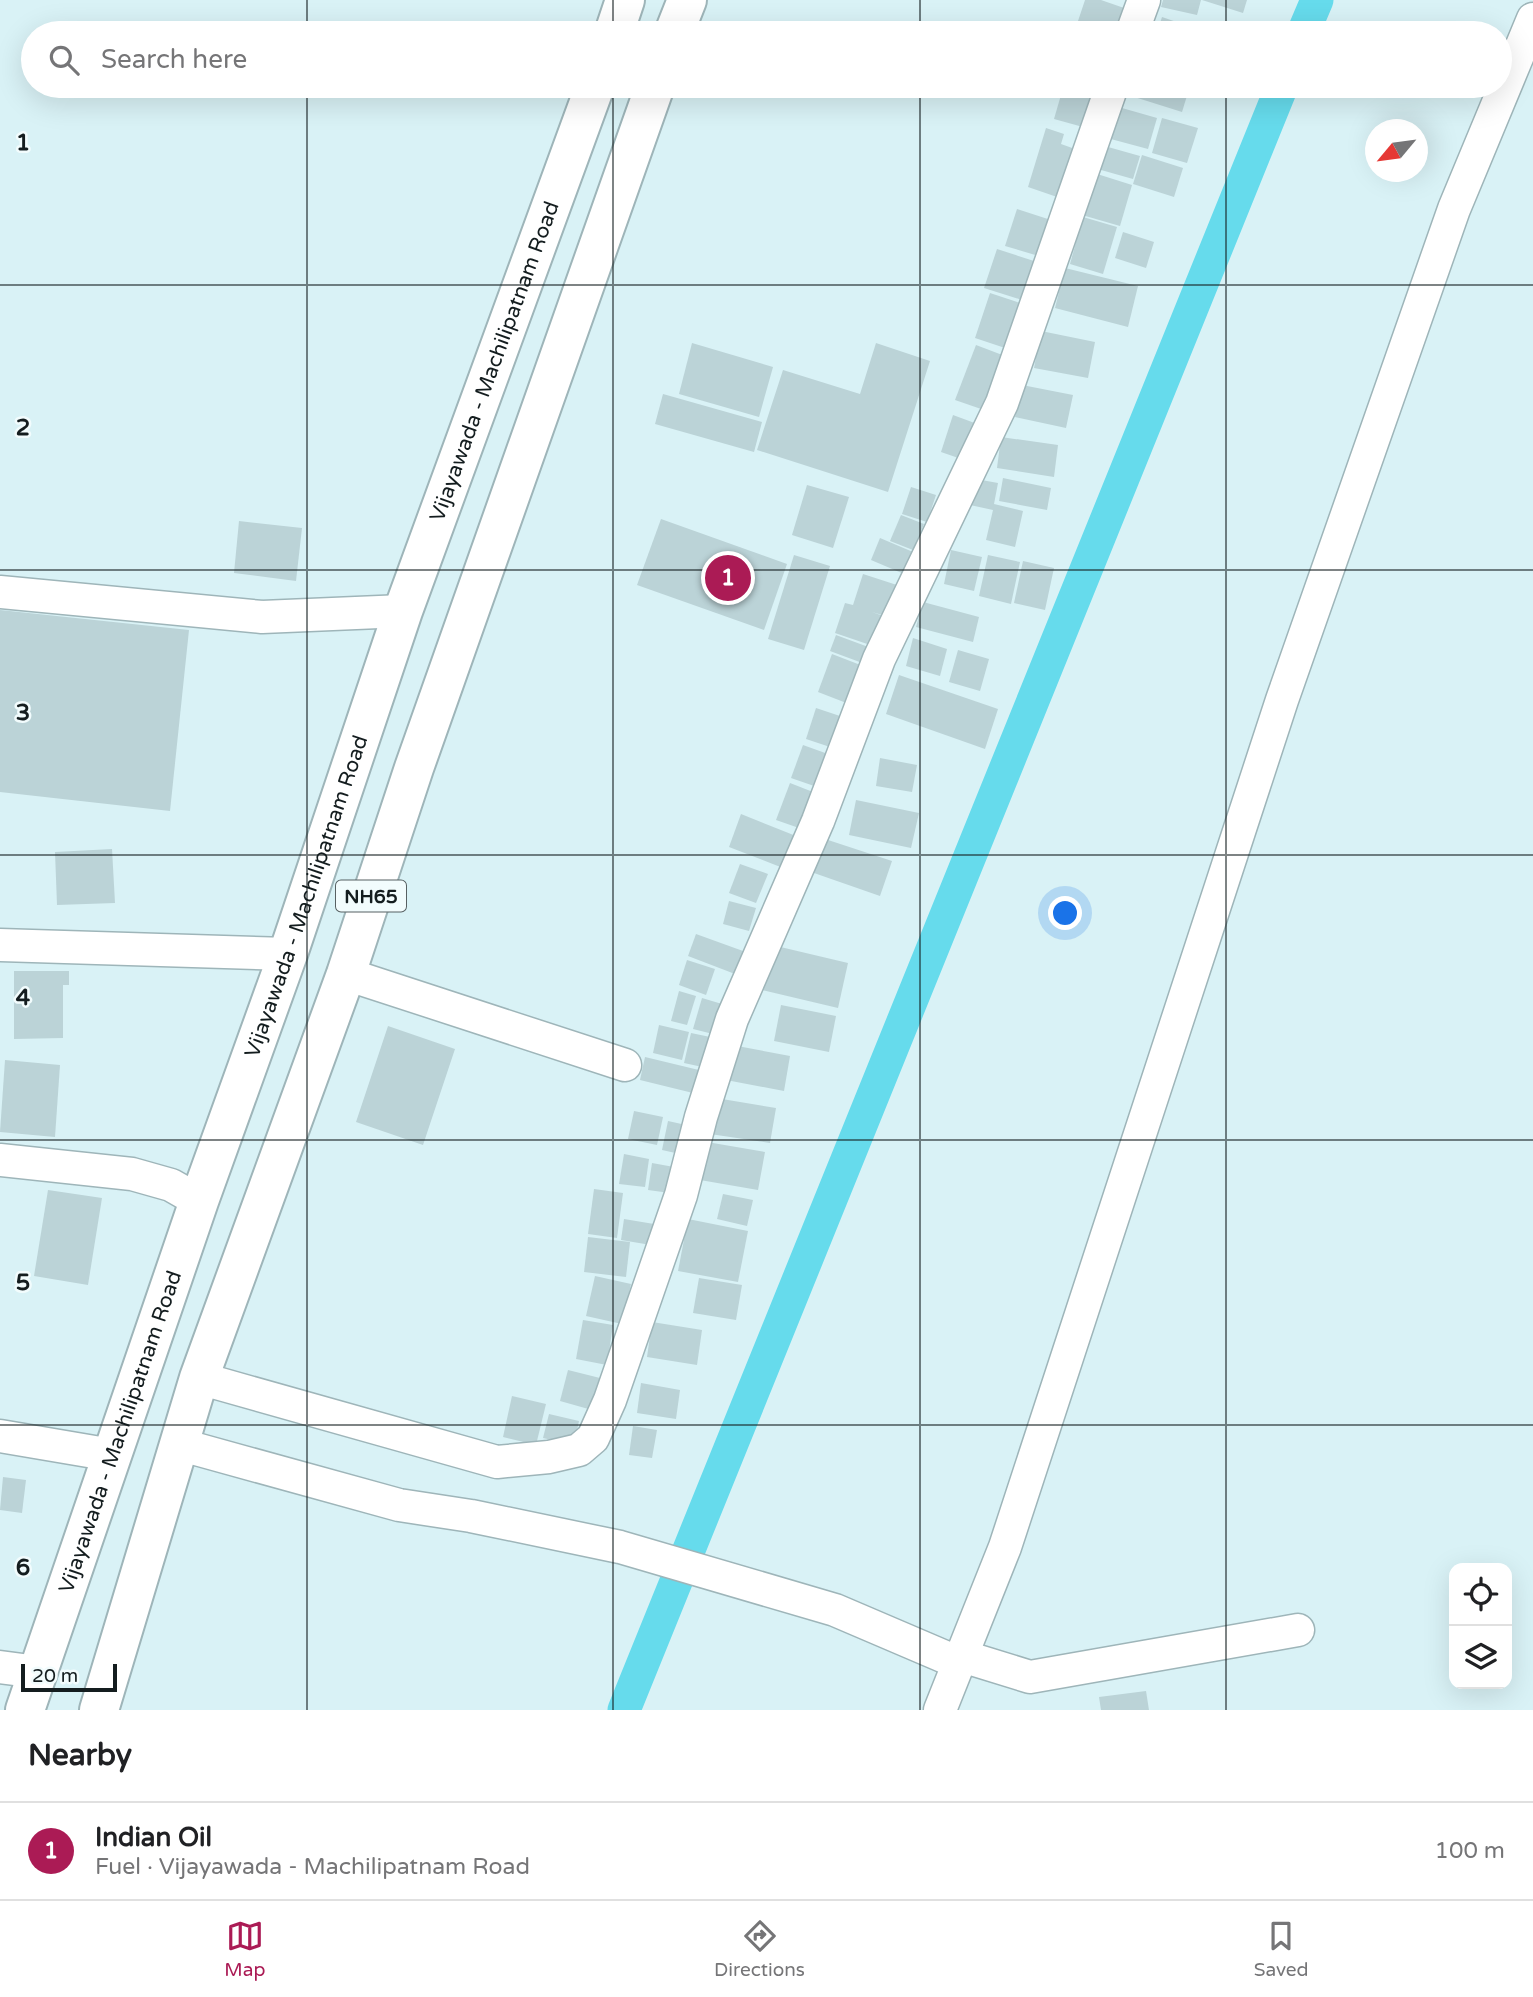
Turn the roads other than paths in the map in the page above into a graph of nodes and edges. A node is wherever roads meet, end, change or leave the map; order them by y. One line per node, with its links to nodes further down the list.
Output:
1 (625, 0): 5 (highway)
2 (687, 0): 6 (highway)
3 (1144, 0): 7 (street)
4 (1533, 19): 8 (street)
5 (618, 21)
6 (679, 21)
7 (1136, 21)
8 (1512, 70)
9 (591, 98): 14 (highway, Vijayawada - Machilipatnam Road / NH65)
10 (651, 98): 17 (highway, NH65)
11 (1108, 98): 21 (street)
12 (1500, 98): 26 (street)
13 (0, 592): 14 (street)
14 (403, 611): 16 (highway, Vijayawada - Machilipatnam Road / NH65)
15 (0, 945): 16 (street)
16 (288, 954): 20 (highway, Vijayawada - Machilipatnam Road / NH65)
17 (346, 974): 18 (street); 21 (highway, NH65)
18 (625, 1065)
19 (0, 1160): 20 (street)
20 (199, 1201): 24 (highway, Vijayawada - Machilipatnam Road / NH65)
21 (199, 1378): 23 (highway, NH65)
22 (0, 1436): 24 (street)
23 (178, 1444): 26 (street); 30 (highway, NH65)
24 (112, 1455): 28 (highway, Vijayawada - Machilipatnam Road / NH65)
25 (1298, 1630): 26 (street)
26 (960, 1659): 31 (street)
27 (0, 1667): 28 (street)
28 (38, 1672): 29 (highway, Vijayawada - Machilipatnam Road / NH65)
29 (25, 1710)
30 (99, 1710)
31 (940, 1710)

